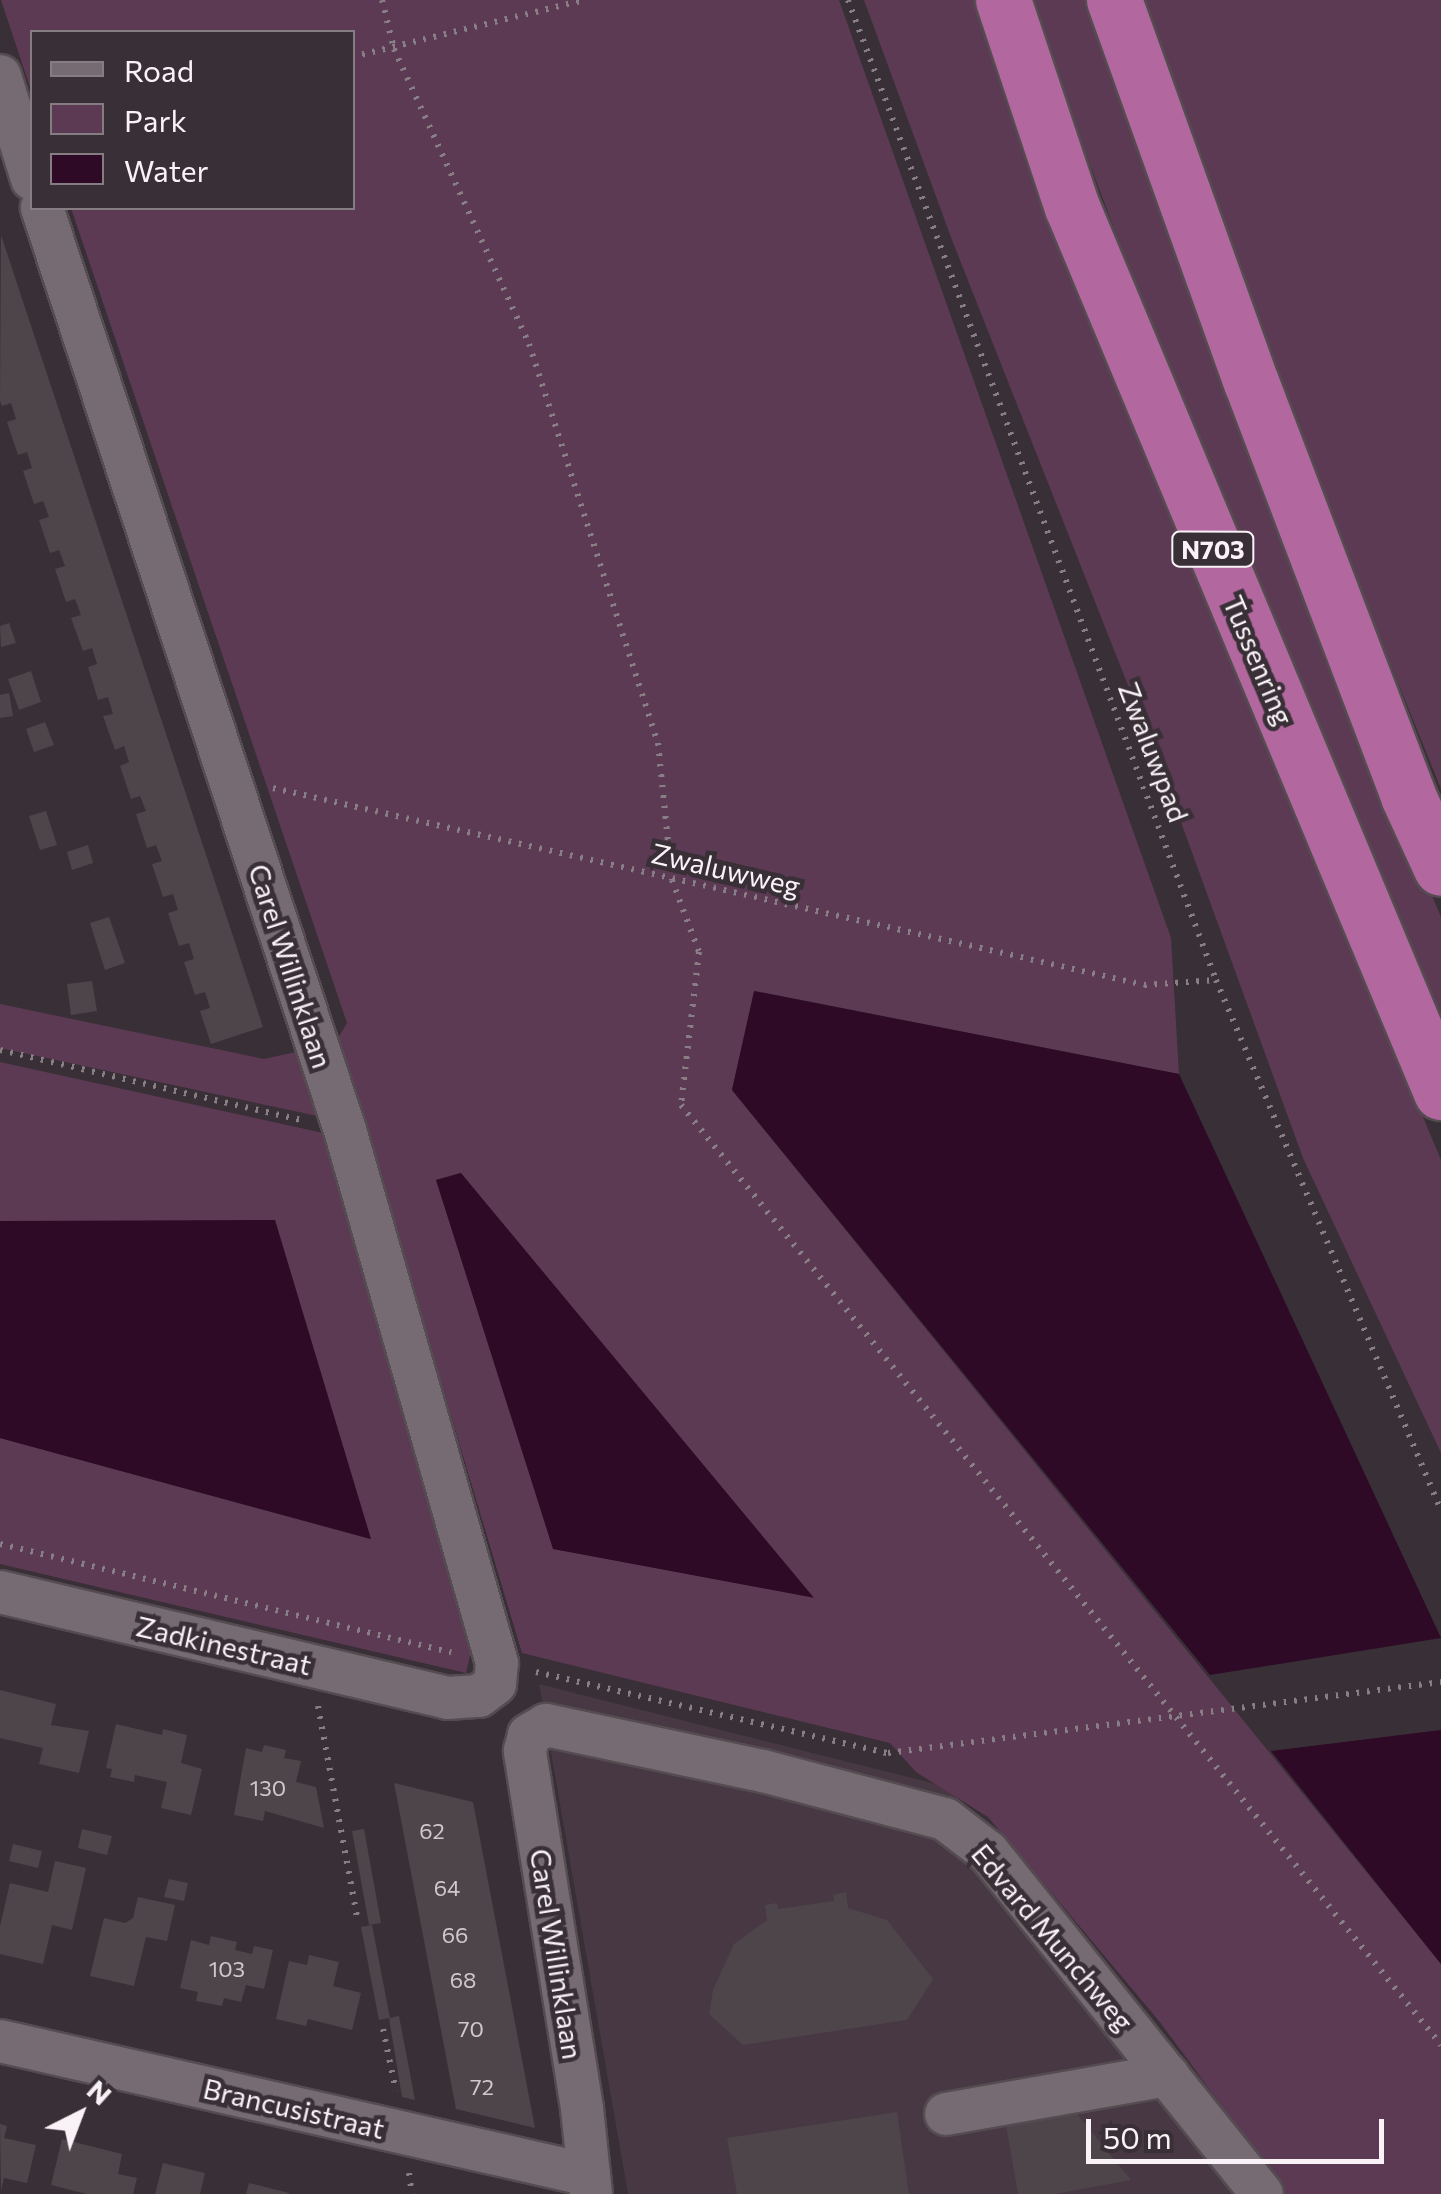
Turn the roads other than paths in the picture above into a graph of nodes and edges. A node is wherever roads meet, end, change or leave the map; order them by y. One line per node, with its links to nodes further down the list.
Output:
1 (1003, 0): 7 (highway, Tussenring / N703)
2 (1114, 0): 6 (highway)
3 (0, 76): 4 (street)
4 (30, 173)
5 (43, 210): 9 (street, Carel Willinklaan)
6 (1441, 868)
7 (1441, 1092)
8 (0, 1592): 9 (street, Zadkinestraat)
9 (448, 1698)
10 (546, 1725): 12 (street, Edvard Munchweg); 14 (street, Carel Willinklaan)
11 (0, 2042): 14 (street, Brancusistraat)
12 (1168, 2075): 13 (street); 15 (street, Edvard Munchweg)
13 (946, 2114)
14 (590, 2185)
15 (1262, 2194)

